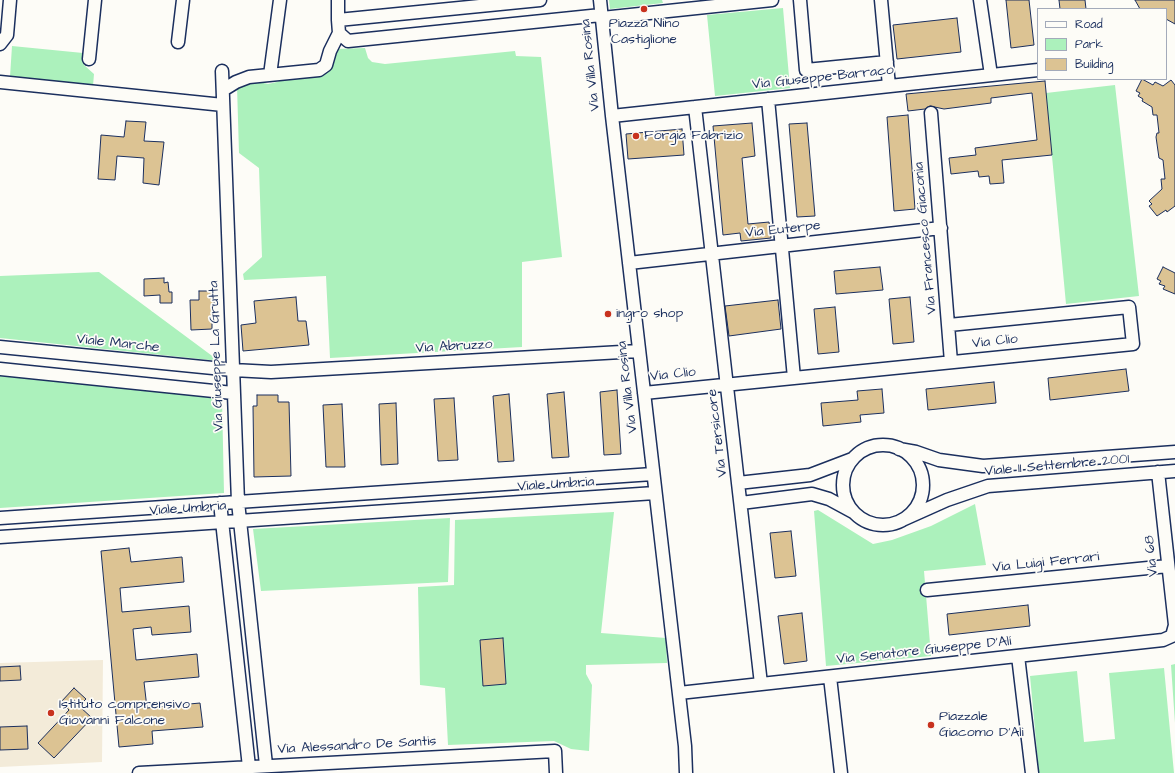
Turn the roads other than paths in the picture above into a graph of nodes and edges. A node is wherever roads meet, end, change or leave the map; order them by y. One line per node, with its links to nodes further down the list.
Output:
1 (10, 0): 17 (street)
2 (95, 0): 18 (street)
3 (182, 0): 16 (street)
4 (280, 0): 22 (street)
5 (338, 0): 14 (street)
6 (540, 0): 14 (street)
7 (600, 0): 13 (street, Via Villa Rosina)
8 (772, 0): 12 (street)
9 (800, 0): 19 (street)
10 (881, 0): 19 (street)
11 (980, 0): 23 (street)
12 (672, 5): 13 (street)
13 (602, 17): 15 (street); 31 (street, Via Villa Rosina)
14 (338, 20): 15 (street)
15 (339, 34): 22 (street)
16 (178, 42)
17 (0, 44)
18 (89, 59)
19 (887, 62): 25 (street)
20 (222, 70): 26 (street, Via Giuseppe La Grutta)
21 (1037, 70): 23 (street, Via Giuseppe Barraco)
22 (270, 75): 26 (street)
23 (991, 76): 25 (street, Via Giuseppe Barraco)
24 (0, 82): 28 (street)
25 (889, 86): 27 (street, Via Giuseppe Barraco)
26 (222, 90): 28 (street, Via Giuseppe La Grutta)
27 (768, 99): 29 (street, Via Giuseppe Barraco); 33 (street)
28 (223, 105): 42 (street, Via Giuseppe La Grutta)
29 (695, 107): 31 (street, Via Giuseppe Barraco); 34 (street, Via Tersicore)
30 (931, 113): 32 (street, Via Francesco Giaconia)
31 (612, 116): 35 (street, Via Villa Rosina)
32 (940, 228): 33 (street, Via Euterpe); 36 (street, Via Francesco Giaconia)
33 (782, 246): 34 (street, Via Euterpe); 41 (street)
34 (712, 254): 35 (street, Via Euterpe); 43 (street, Via Tersicore)
35 (628, 263): 38 (street, Via Villa Rosina)
36 (948, 325): 39 (street, Via Francesco Giaconia); 39 (street, Via Clio)
37 (0, 347): 42 (street, Viale Marche)
38 (639, 351): 42 (street, Via Abruzzo); 44 (street, Via Villa Rosina)
39 (952, 362): 41 (street, Via Clio)
40 (0, 369): 42 (street)
41 (794, 378): 43 (street, Via Clio)
42 (233, 381): 57 (street, Via Giuseppe La Grutta)
43 (727, 384): 44 (street, Via Clio); 52 (street, Via Tersicore)
44 (644, 393): 50 (street, Via Villa Rosina)
45 (900, 449): 46 (street, Viale 11 Settembre 2001); 47 (street); 65 (street)
46 (1175, 452)
47 (852, 459): 52 (street); 62 (street)
48 (1175, 471): 49 (street, Viale 11 Settembre 2001)
49 (1158, 472): 65 (street, Viale 11 Settembre 2001); 68 (street, Via 68)
50 (653, 474): 51 (street, Viale Umbria); 55 (street, Via Villa Rosina)
51 (611, 477): 53 (street, Viale Umbria); 56 (street, Viale Umbria)
52 (738, 483): 60 (street, Via Tersicore)
53 (500, 484): 54 (street, Viale Umbria); 59 (street, Viale Umbria)
54 (376, 493): 57 (street, Viale Umbria); 61 (street)
55 (656, 493): 56 (street, Viale Umbria); 76 (street, Via Villa Rosina)
56 (612, 496): 59 (street, Viale Umbria)
57 (238, 502): 58 (street, Viale Umbria); 64 (street, Via Giuseppe La Grutta)
58 (220, 503): 63 (street, Viale Umbria); 66 (street)
59 (502, 503): 61 (street, Viale Umbria)
60 (741, 503): 62 (street); 75 (street, Via Tersicore)
61 (378, 512): 64 (street, Viale Umbria)
62 (853, 512): 65 (street)
63 (0, 518)
64 (240, 521): 66 (street, Viale Umbria); 71 (street, Via Giuseppe La Grutta)
65 (900, 521)
66 (222, 522): 67 (street, Viale Umbria); 72 (street)
67 (0, 537)
68 (1168, 566): 69 (street, Via Luigi Ferrari); 70 (street, Via 68)
69 (927, 590)
70 (1172, 636): 73 (street, Via Senatore Giuseppe D'Alí)
71 (253, 640): 72 (street); 78 (street, Via Giuseppe La Grutta)
72 (235, 642): 79 (street)
73 (1018, 656): 74 (street, Via Senatore Giuseppe D'Alí); 85 (street)
74 (830, 677): 75 (street, Via Senatore Giuseppe D'Alí); 84 (street)
75 (761, 684): 76 (street, Via Senatore Giuseppe D'Alí)
76 (679, 693): 77 (street, Via Villa Rosina)
77 (685, 746): 82 (street, Via Villa Rosina); 83 (street, Via Villa Rosina)
78 (266, 765): 79 (street, Via Alessandro De Santis); 81 (street, Via Alessandro De Santis)
79 (249, 766): 80 (street, Via Alessandro De Santis)
80 (139, 773)
81 (556, 773)
82 (686, 773)
83 (695, 773)
84 (841, 773)
85 (1032, 773)

